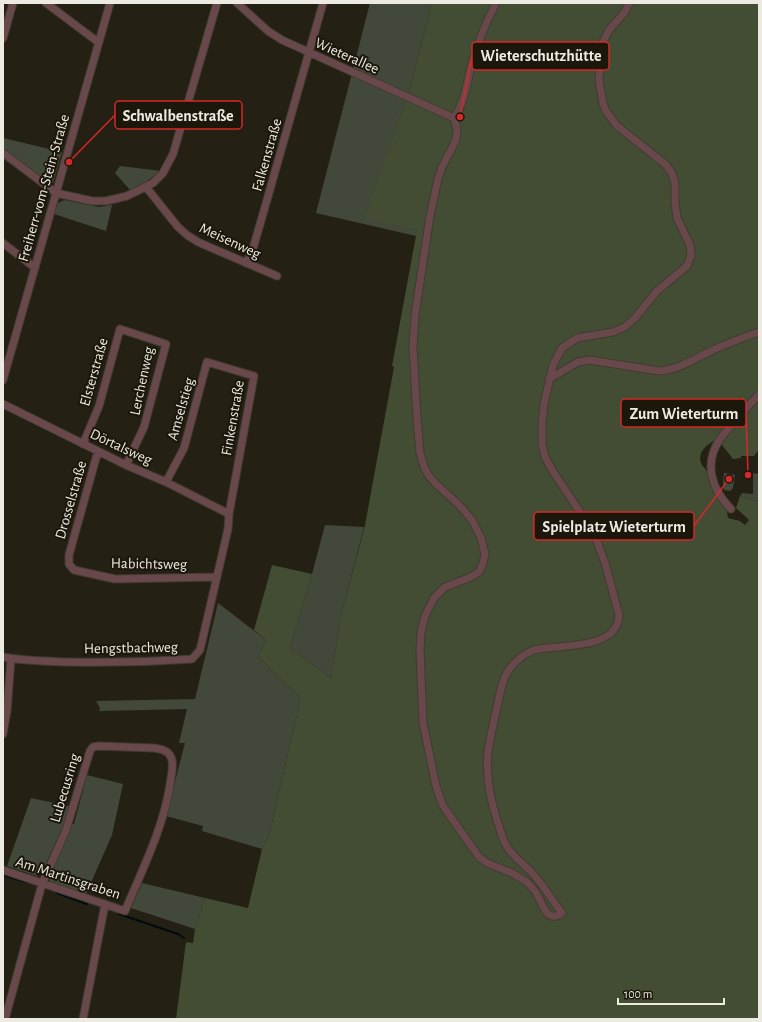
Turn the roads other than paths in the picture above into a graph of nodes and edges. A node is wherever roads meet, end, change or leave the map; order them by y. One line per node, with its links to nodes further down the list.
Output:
1 (13, 3): 9 (street)
2 (46, 3): 10 (street)
3 (110, 3): 10 (street, Freiherr-vom-Stein-Straße)
4 (217, 3): 14 (street)
5 (237, 3): 11 (street, Wieterallee)
6 (323, 3): 11 (street, Falkenstraße)
7 (496, 3): 12 (street)
8 (629, 3): 23 (street)
9 (3, 38)
10 (98, 42): 15 (street, Freiherr-vom-Stein-Straße)
11 (309, 53): 12 (street, Wieterallee); 17 (street, Falkenstraße)
12 (454, 118): 23 (street)
13 (3, 153): 15 (street)
14 (146, 187): 15 (street); 17 (street, Meisenweg)
15 (56, 192): 18 (street, Freiherr-vom-Stein-Straße)
16 (3, 243): 18 (street)
17 (246, 263): 19 (street, Meisenweg)
18 (35, 268): 24 (street, Freiherr-vom-Stein-Straße)
19 (276, 276)
20 (120, 329): 27 (street, Elsterstraße); 29 (street, Lerchenweg)
21 (759, 332): 23 (street)
22 (207, 362): 30 (street, Amselstieg); 32 (street, Finkenstraße)
23 (550, 379)
24 (3, 380)
25 (759, 395): 31 (street)
26 (3, 404): 27 (street, Dörtalsweg)
27 (83, 444): 28 (street, Dörtalsweg)
28 (98, 451): 29 (street, Dörtalsweg); 33 (street, Drosselstraße)
29 (126, 465): 30 (street, Dörtalsweg)
30 (166, 482): 32 (street, Dörtalsweg)
31 (731, 509)
32 (229, 514): 34 (street)
33 (69, 555): 34 (street, Habichtsweg)
34 (216, 577): 36 (street, Hengstbachweg)
35 (3, 657): 36 (street, Hengstbachweg)
36 (11, 659): 37 (street)
37 (3, 734)
38 (3, 870): 39 (street, Am Martinsgraben)
39 (42, 884): 40 (street, Am Martinsgraben); 41 (street, Lubecusring); 42 (street)
40 (105, 904): 41 (street, Am Martinsgraben); 43 (street)
41 (125, 911)
42 (5, 1019)
43 (83, 1019)

